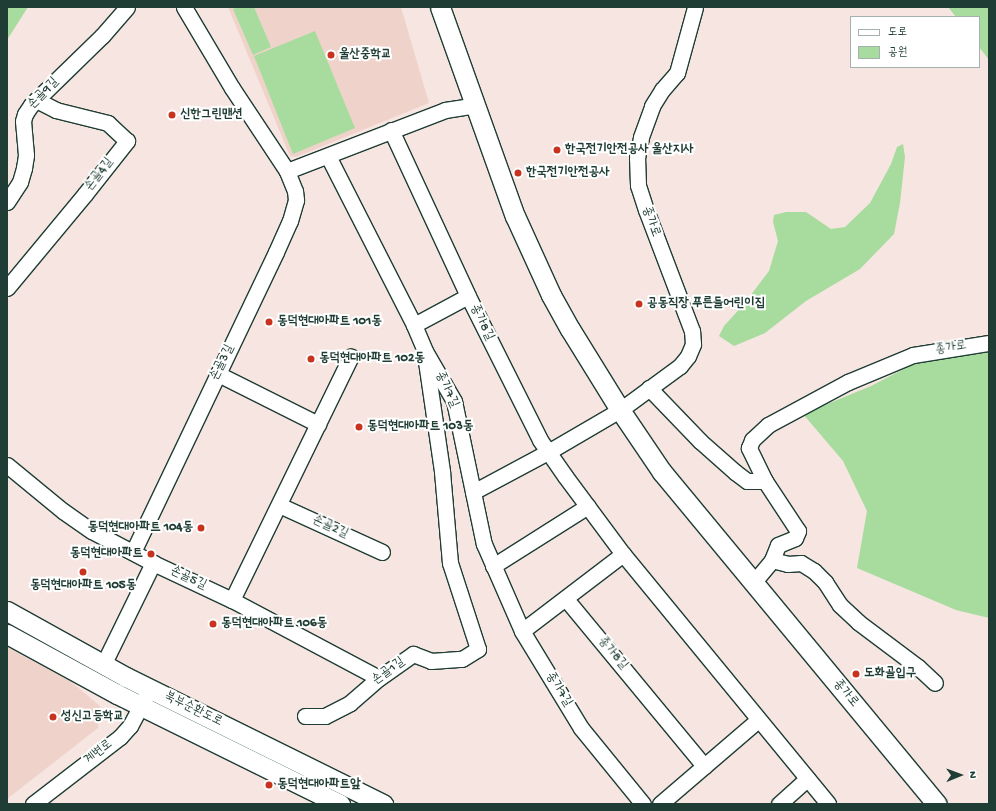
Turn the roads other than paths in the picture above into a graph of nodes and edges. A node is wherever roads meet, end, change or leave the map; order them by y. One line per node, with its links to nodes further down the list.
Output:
1 (127, 7): 5 (street, 손골9길)
2 (184, 7): 9 (street)
3 (440, 7): 6 (main road, 종가로)
4 (695, 7): 18 (street, 종가로)
5 (36, 100): 10 (street, 손골9길); 11 (street, 손골4길)
6 (475, 105): 7 (street); 19 (main road, 종가로)
7 (391, 130): 8 (street); 12 (street, 종가8길)
8 (328, 156): 9 (street); 13 (street, 종가7길)
9 (287, 171): 17 (street, 손골3길)
10 (7, 202)
11 (7, 288)
12 (468, 296): 13 (street); 21 (street, 종가8길)
13 (414, 325): 15 (street, 종가7길)
14 (989, 343): 23 (street, 종가로)
15 (425, 351): 24 (street, 종가7길); 40 (street, 손골1길)
16 (351, 356): 20 (street)
17 (218, 374): 20 (street); 27 (street, 손골3길)
18 (649, 388): 19 (street, 종가로); 23 (street)
19 (620, 410): 21 (street); 33 (main road, 종가로)
20 (318, 424): 25 (street)
21 (548, 452): 24 (street); 26 (street, 종가8길)
22 (7, 465): 27 (street, 손골5길)
23 (765, 481): 30 (street, 종가로)
24 (473, 492): 32 (street, 종가7길)
25 (278, 505): 28 (street, 손골2길); 35 (street)
26 (588, 506): 29 (street, 종가8길); 32 (street)
27 (133, 552): 31 (street, 손골5길)
28 (382, 552)
29 (623, 554): 34 (street); 45 (street, 종가8길)
30 (772, 560): 33 (street, 종가로); 41 (street)
31 (153, 562): 35 (street, 손골5길); 39 (street)
32 (493, 566): 37 (street, 종가7길)
33 (753, 583): 55 (main road, 종가로)
34 (566, 599): 37 (street); 46 (street, 종가8길)
35 (232, 600): 40 (street, 손골5길)
36 (7, 611): 39 (main road, 북부순환도로)
37 (522, 631): 51 (street, 종가7길)
38 (7, 634): 43 (main road, 북부순환도로)
39 (103, 664): 42 (main road, 북부순환도로)
40 (379, 678): 44 (street, 손골1길)
41 (935, 683)
42 (149, 688): 43 (street, 계변로); 50 (main road, 북부순환도로)
43 (141, 706): 48 (street, 계변로); 49 (main road, 북부순환도로)
44 (305, 716)
45 (758, 720): 46 (street); 47 (street, 종가8길)
46 (704, 766): 52 (street)
47 (806, 779): 53 (street); 54 (street, 종가8길)
48 (33, 804)
49 (340, 804)
50 (383, 804)
51 (643, 804)
52 (660, 804)
53 (779, 804)
54 (828, 804)
55 (937, 804)

